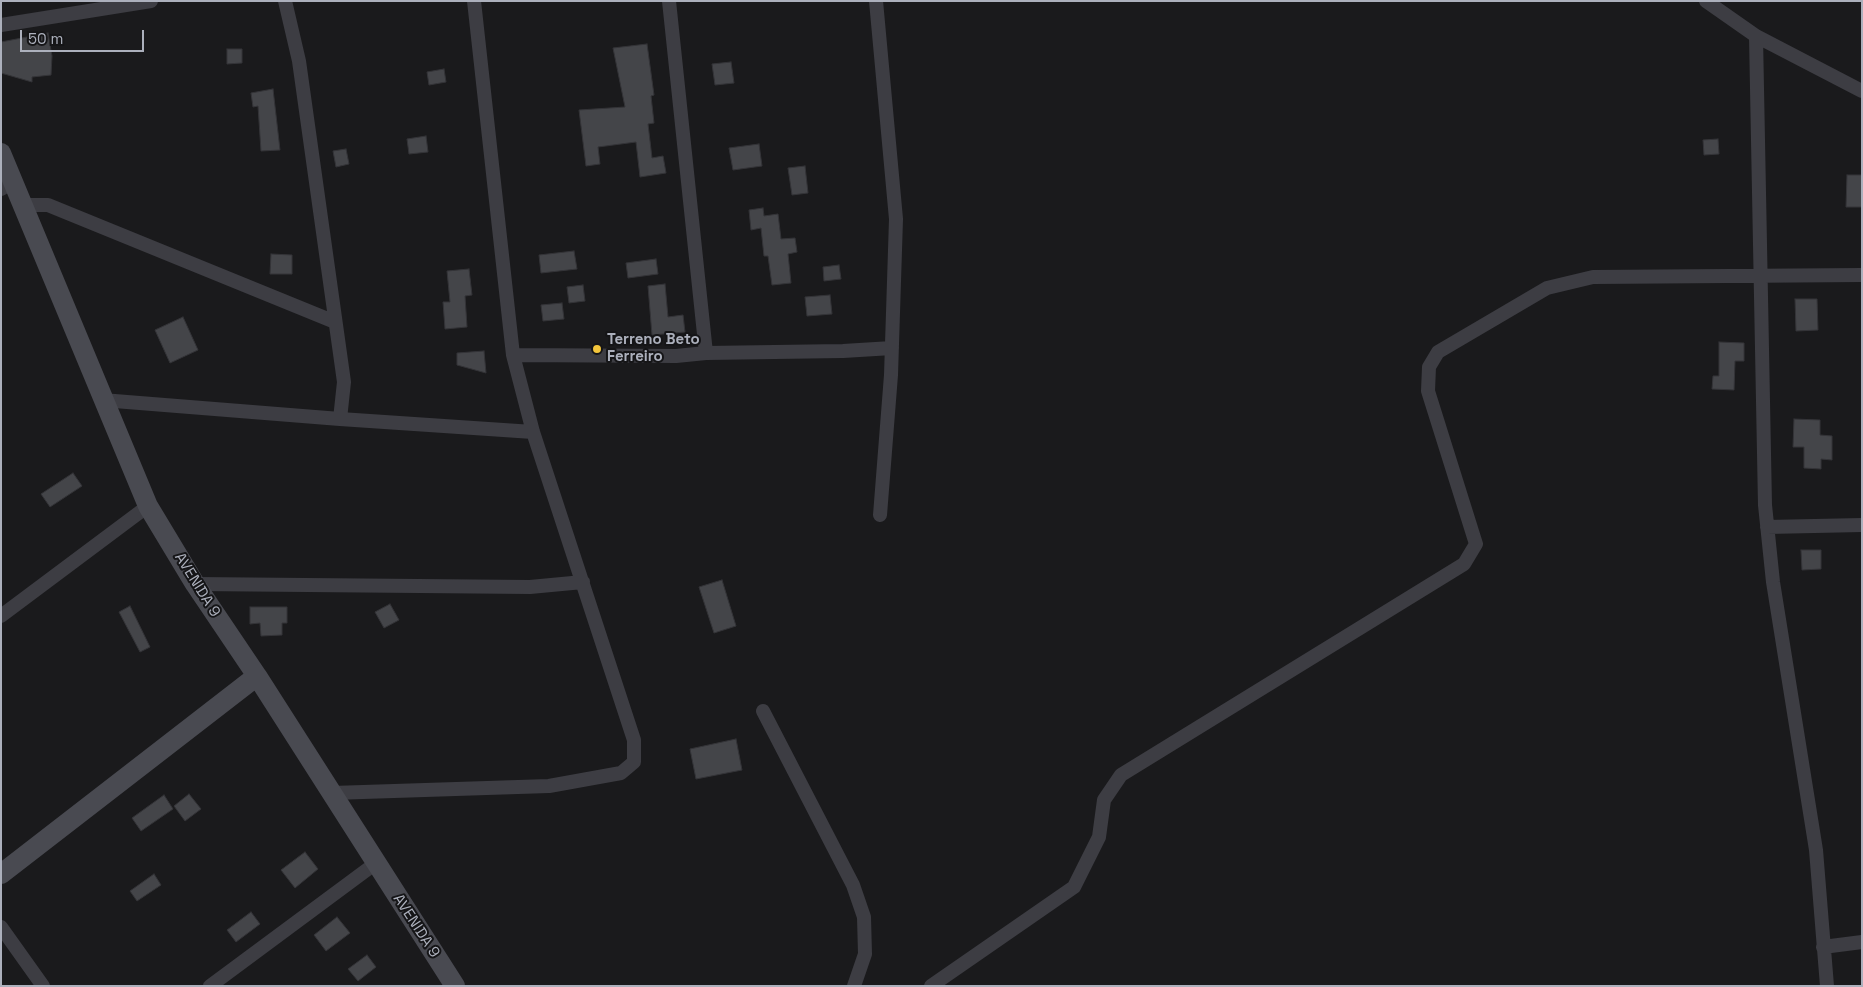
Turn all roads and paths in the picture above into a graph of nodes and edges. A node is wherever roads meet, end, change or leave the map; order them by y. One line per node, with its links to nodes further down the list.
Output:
1 (151, 1): 7 (street)
2 (286, 1): 15 (street)
3 (474, 1): 18 (street)
4 (669, 1): 17 (street)
5 (876, 1): 16 (street)
6 (1706, 1): 8 (street)
7 (1, 25)
8 (1756, 36): 9 (street); 13 (street)
9 (1862, 91)
10 (1, 153): 11 (main road, AVENIDA 9)
11 (7, 185): 12 (main road, AVENIDA 9)
12 (22, 205): 15 (street); 19 (main road, AVENIDA 9)
13 (1760, 275): 14 (street); 25 (street); 41 (street)
14 (1862, 275)
15 (335, 322): 20 (street)
16 (892, 348): 17 (street); 23 (street)
17 (706, 353): 18 (street)
18 (513, 355): 21 (street)
19 (102, 400): 20 (street); 22 (main road, AVENIDA 9)
20 (340, 419): 21 (street)
21 (533, 432): 26 (street)
22 (148, 506): 27 (main road, AVENIDA 9); 28 (street)
23 (880, 515)
24 (1862, 525): 25 (street)
25 (1768, 527): 36 (street)
26 (583, 582): 27 (street); 31 (street)
27 (195, 584): 29 (main road, AVENIDA 9)
28 (1, 616)
29 (257, 676): 31 (main road, AVENIDA 9); 33 (main road)
30 (762, 711): 40 (street)
31 (332, 793): 32 (main road, AVENIDA 9)
32 (376, 863): 38 (street); 39 (main road, AVENIDA 9)
33 (1, 874)
34 (1, 927): 37 (street)
35 (1862, 942): 36 (street)
36 (1823, 947): 42 (street)
37 (43, 986)
38 (210, 986)
39 (454, 986)
40 (854, 986)
41 (931, 986)
42 (1827, 986)

